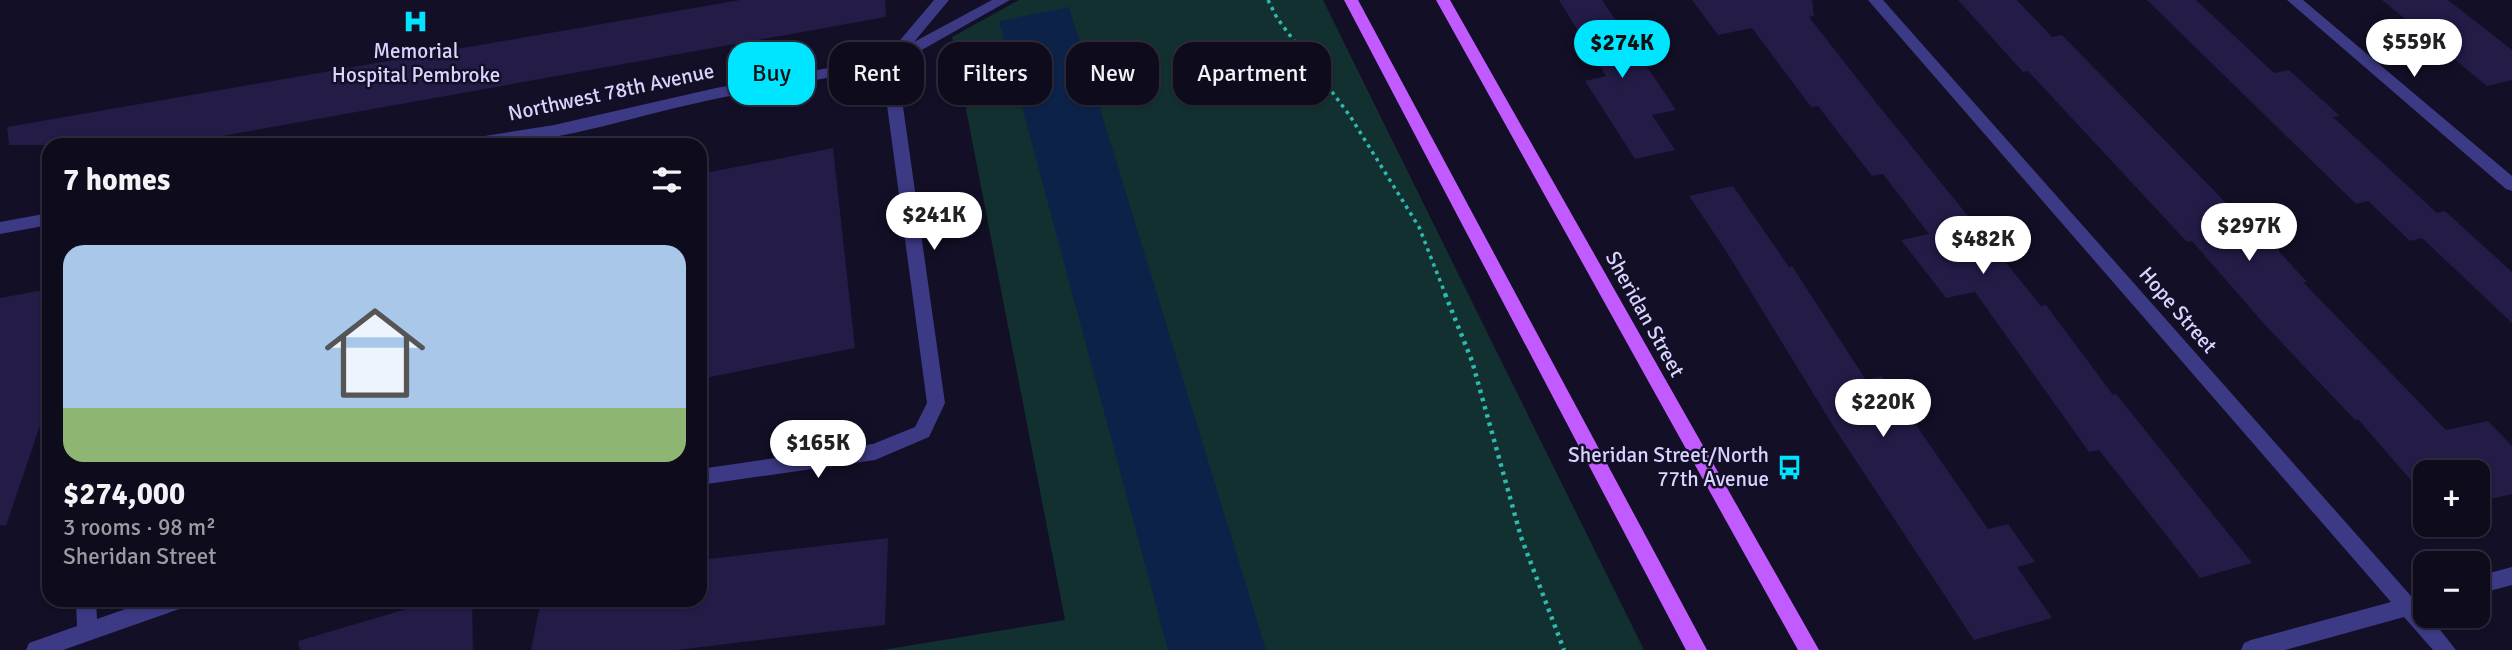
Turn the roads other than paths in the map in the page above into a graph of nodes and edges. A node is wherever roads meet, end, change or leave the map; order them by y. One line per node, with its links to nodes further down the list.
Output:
1 (943, 0): 7 (street)
2 (1003, 0): 8 (street, Northwest 78th Avenue)
3 (1351, 0): 25 (main road)
4 (1443, 0): 26 (main road, Sheridan Street)
5 (1875, 0): 18 (street, Hope Street)
6 (2294, 0): 12 (street)
7 (906, 42)
8 (924, 43)
9 (829, 73): 11 (street, Northwest 78th Avenue)
10 (895, 105): 15 (street)
11 (553, 137)
12 (2512, 185)
13 (42, 220): 14 (street)
14 (0, 228)
15 (707, 476)
16 (2512, 576): 17 (street)
17 (2490, 582)
18 (2413, 600)
19 (2413, 604): 27 (street)
20 (86, 607): 23 (street)
21 (158, 607): 23 (street)
22 (2432, 628): 28 (street, Hope Street)
23 (87, 632): 24 (street)
24 (36, 650)
25 (1697, 650)
26 (1809, 650)
27 (2251, 650)
28 (2446, 650)

